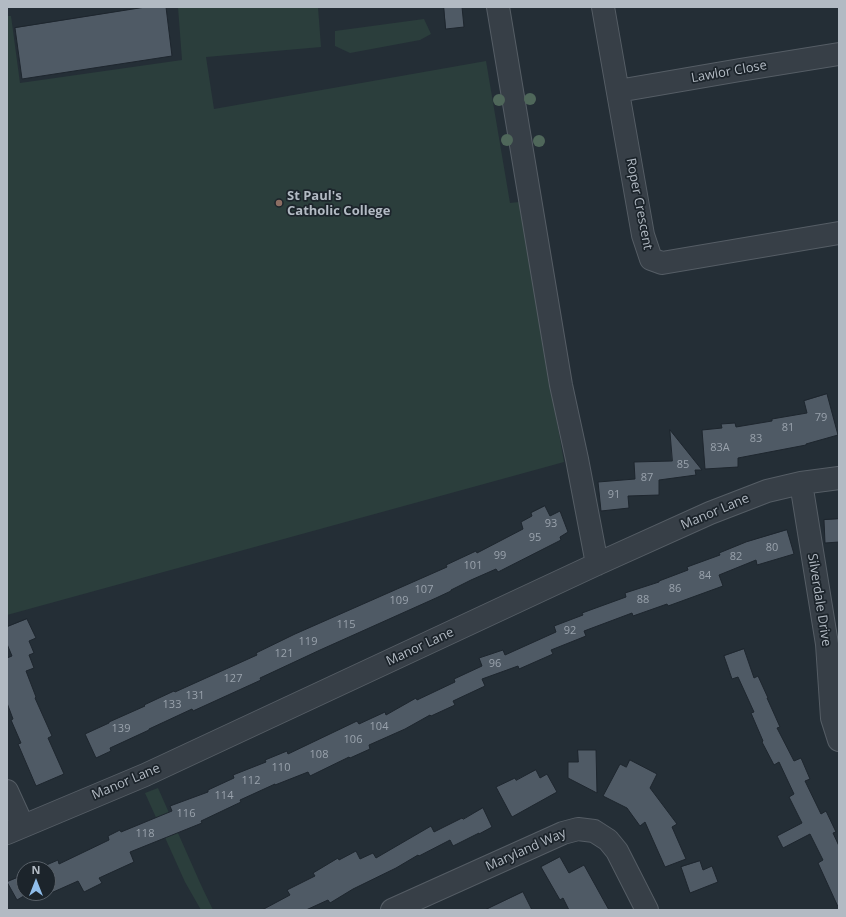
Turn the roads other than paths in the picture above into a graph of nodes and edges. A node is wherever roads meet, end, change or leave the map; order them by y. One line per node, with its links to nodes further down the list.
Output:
1 (498, 7): 8 (street)
2 (603, 7): 4 (street, Roper Crescent)
3 (839, 54): 4 (street, Lawlor Close)
4 (618, 91): 5 (street, Roper Crescent)
5 (839, 233)
6 (839, 478): 7 (street, Manor Lane)
7 (801, 483): 8 (street, Manor Lane); 9 (street, Silverdale Drive)
8 (597, 564): 11 (street, Manor Lane)
9 (839, 740)
10 (7, 791): 11 (street)
11 (15, 830)
12 (392, 910): 13 (street, Maryland Way)
13 (647, 910)

